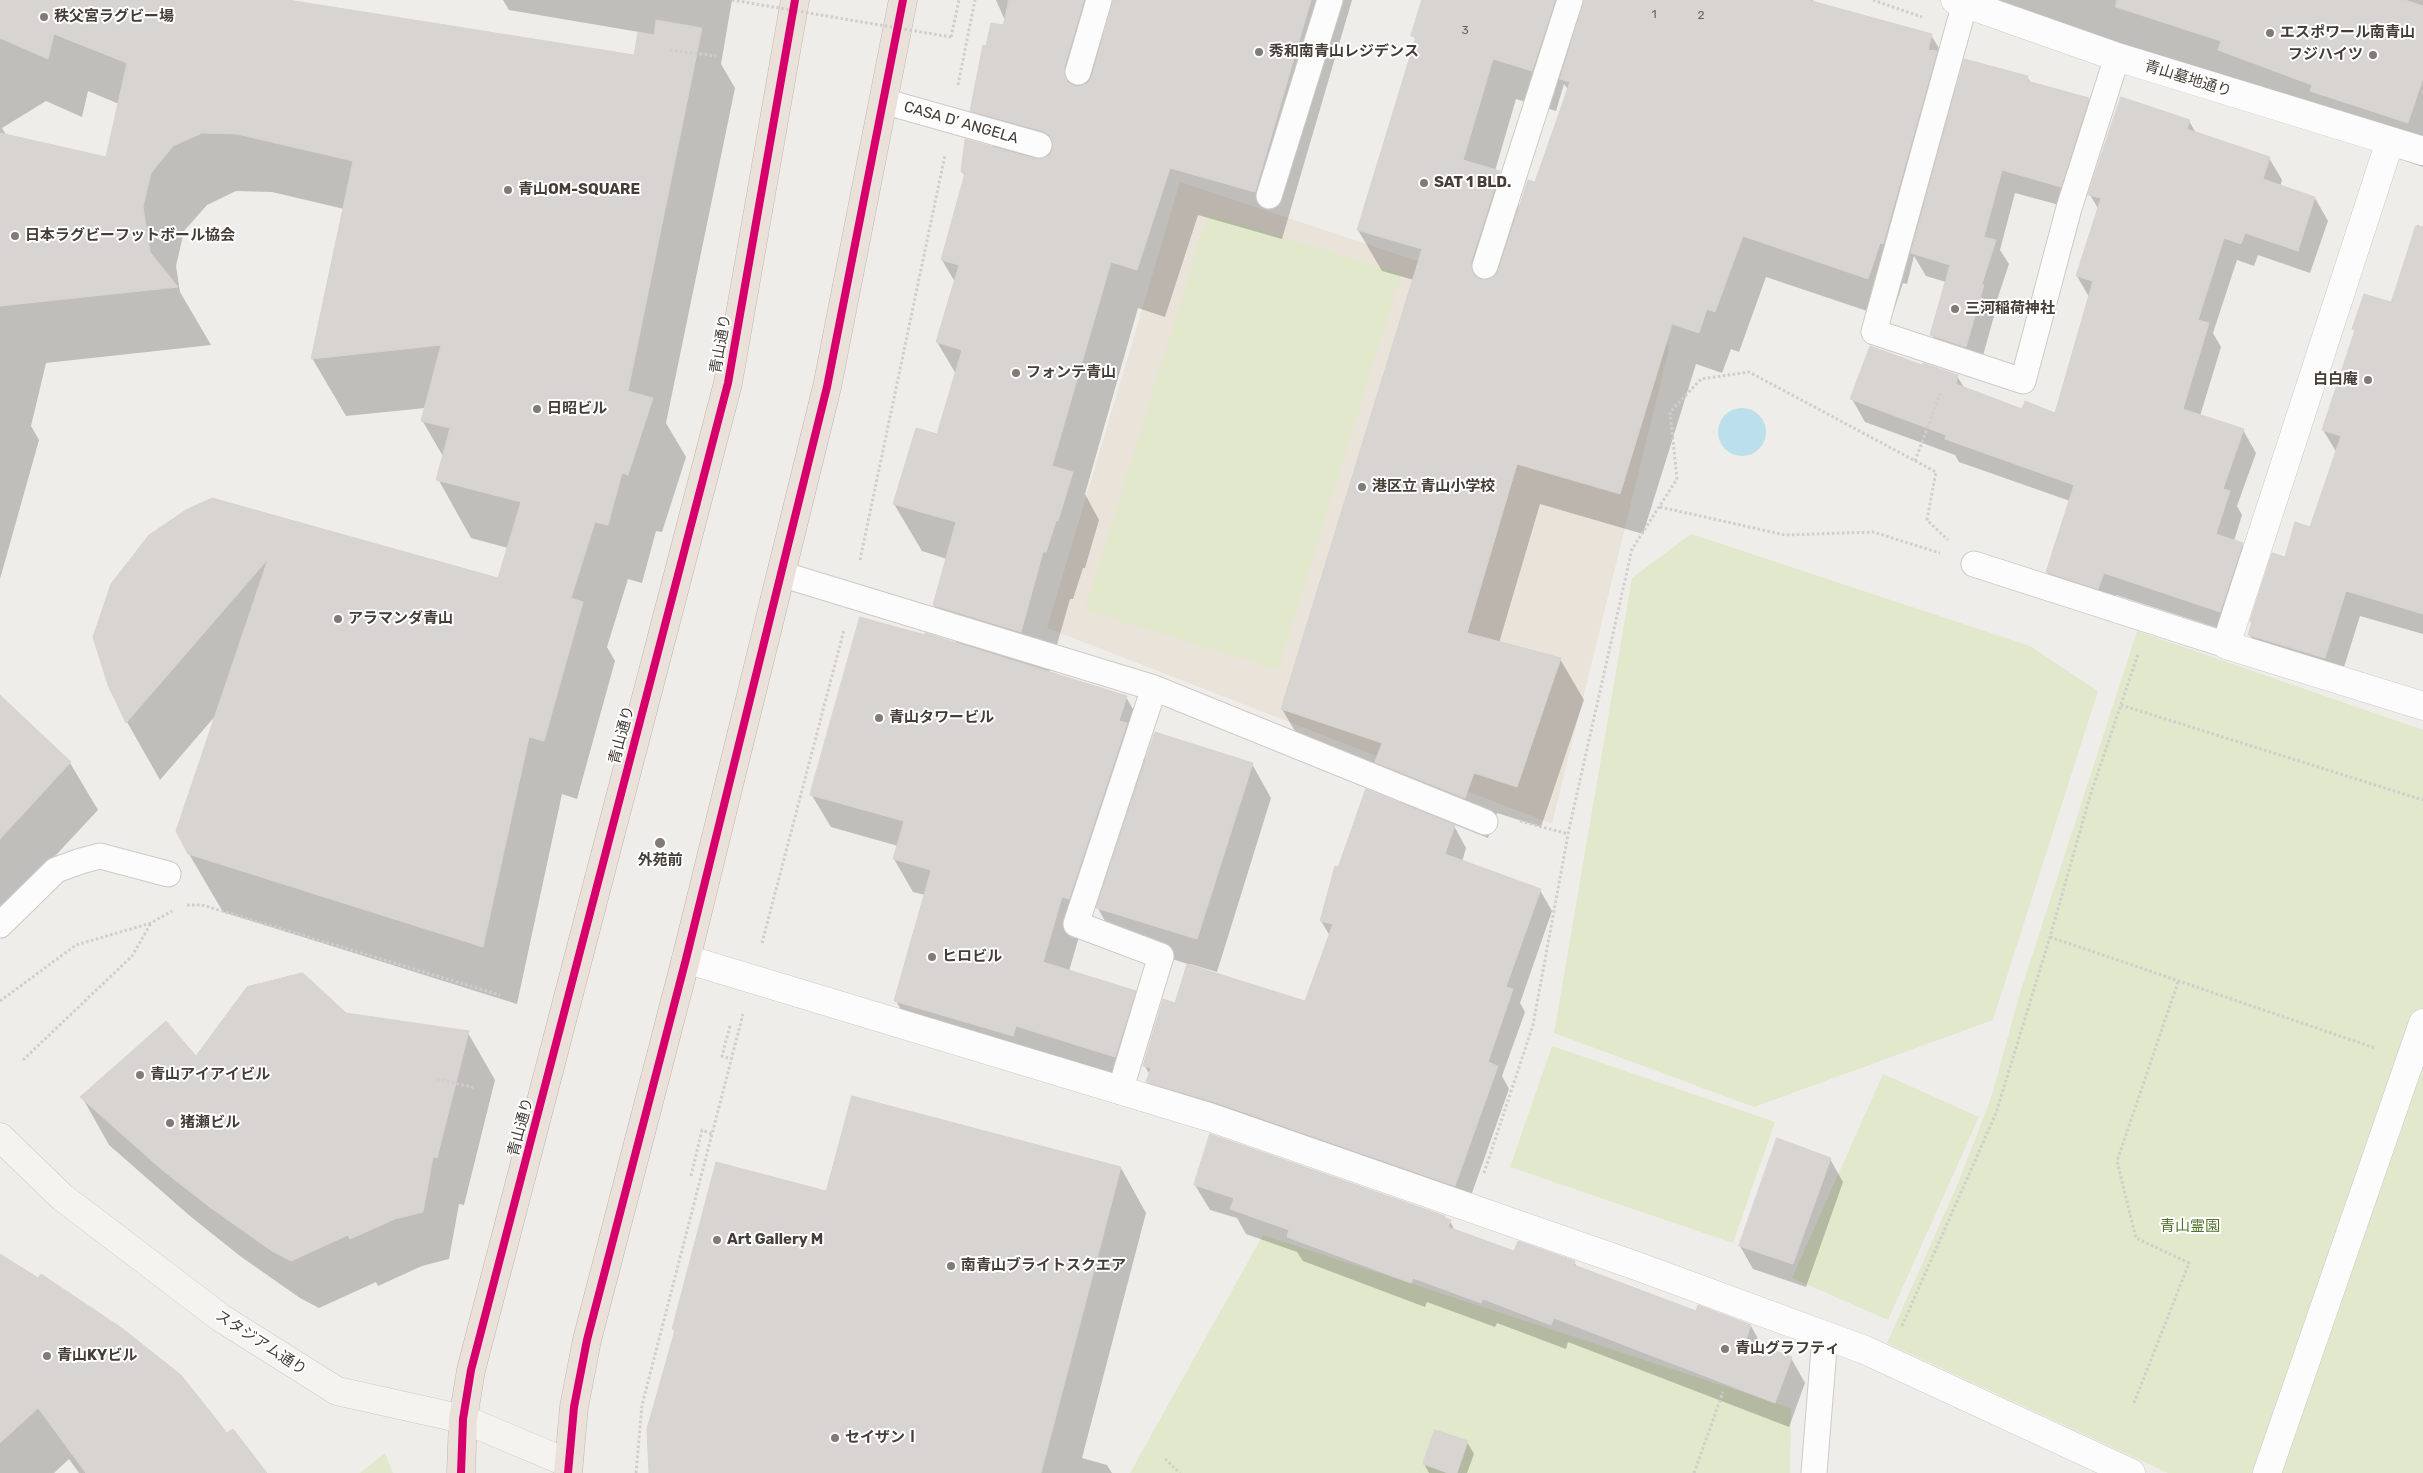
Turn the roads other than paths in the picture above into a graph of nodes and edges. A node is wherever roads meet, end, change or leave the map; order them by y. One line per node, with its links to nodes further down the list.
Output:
1 (795, 0): 28 (highway, 青山通り)
2 (903, 0): 9 (highway)
3 (1099, 0): 8 (lane)
4 (1330, 0): 13 (lane)
5 (1570, 0): 14 (lane)
6 (1960, 2): 7 (street, 青山墓地通り); 7 (lane)
7 (2117, 57): 10 (street, 青山墓地通り)
8 (1078, 72)
9 (883, 100): 11 (lane, CASA D’ ANGELA); 16 (highway)
10 (2390, 141): 12 (street, 青山墓地通り); 17 (street)
11 (1039, 145)
12 (2423, 151)
13 (1269, 196)
14 (1485, 266)
15 (1974, 564): 17 (lane)
16 (781, 574): 18 (lane); 23 (highway)
17 (2226, 645): 19 (street)
18 (1154, 688): 20 (lane); 25 (lane)
19 (2423, 706)
20 (1485, 822)
21 (168, 874): 22 (lane)
22 (0, 925)
23 (686, 959): 25 (street); 29 (highway)
24 (2423, 1023): 33 (street)
25 (1120, 1091): 27 (street)
26 (0, 1137): 28 (street, スタジアム通り)
27 (1825, 1336): 31 (lane); 32 (street)
28 (463, 1419): 29 (street, スタジアム通り); 30 (highway, 青山通り)
29 (568, 1468)
30 (462, 1473)
31 (1814, 1473)
32 (2131, 1473)
33 (2267, 1473)

